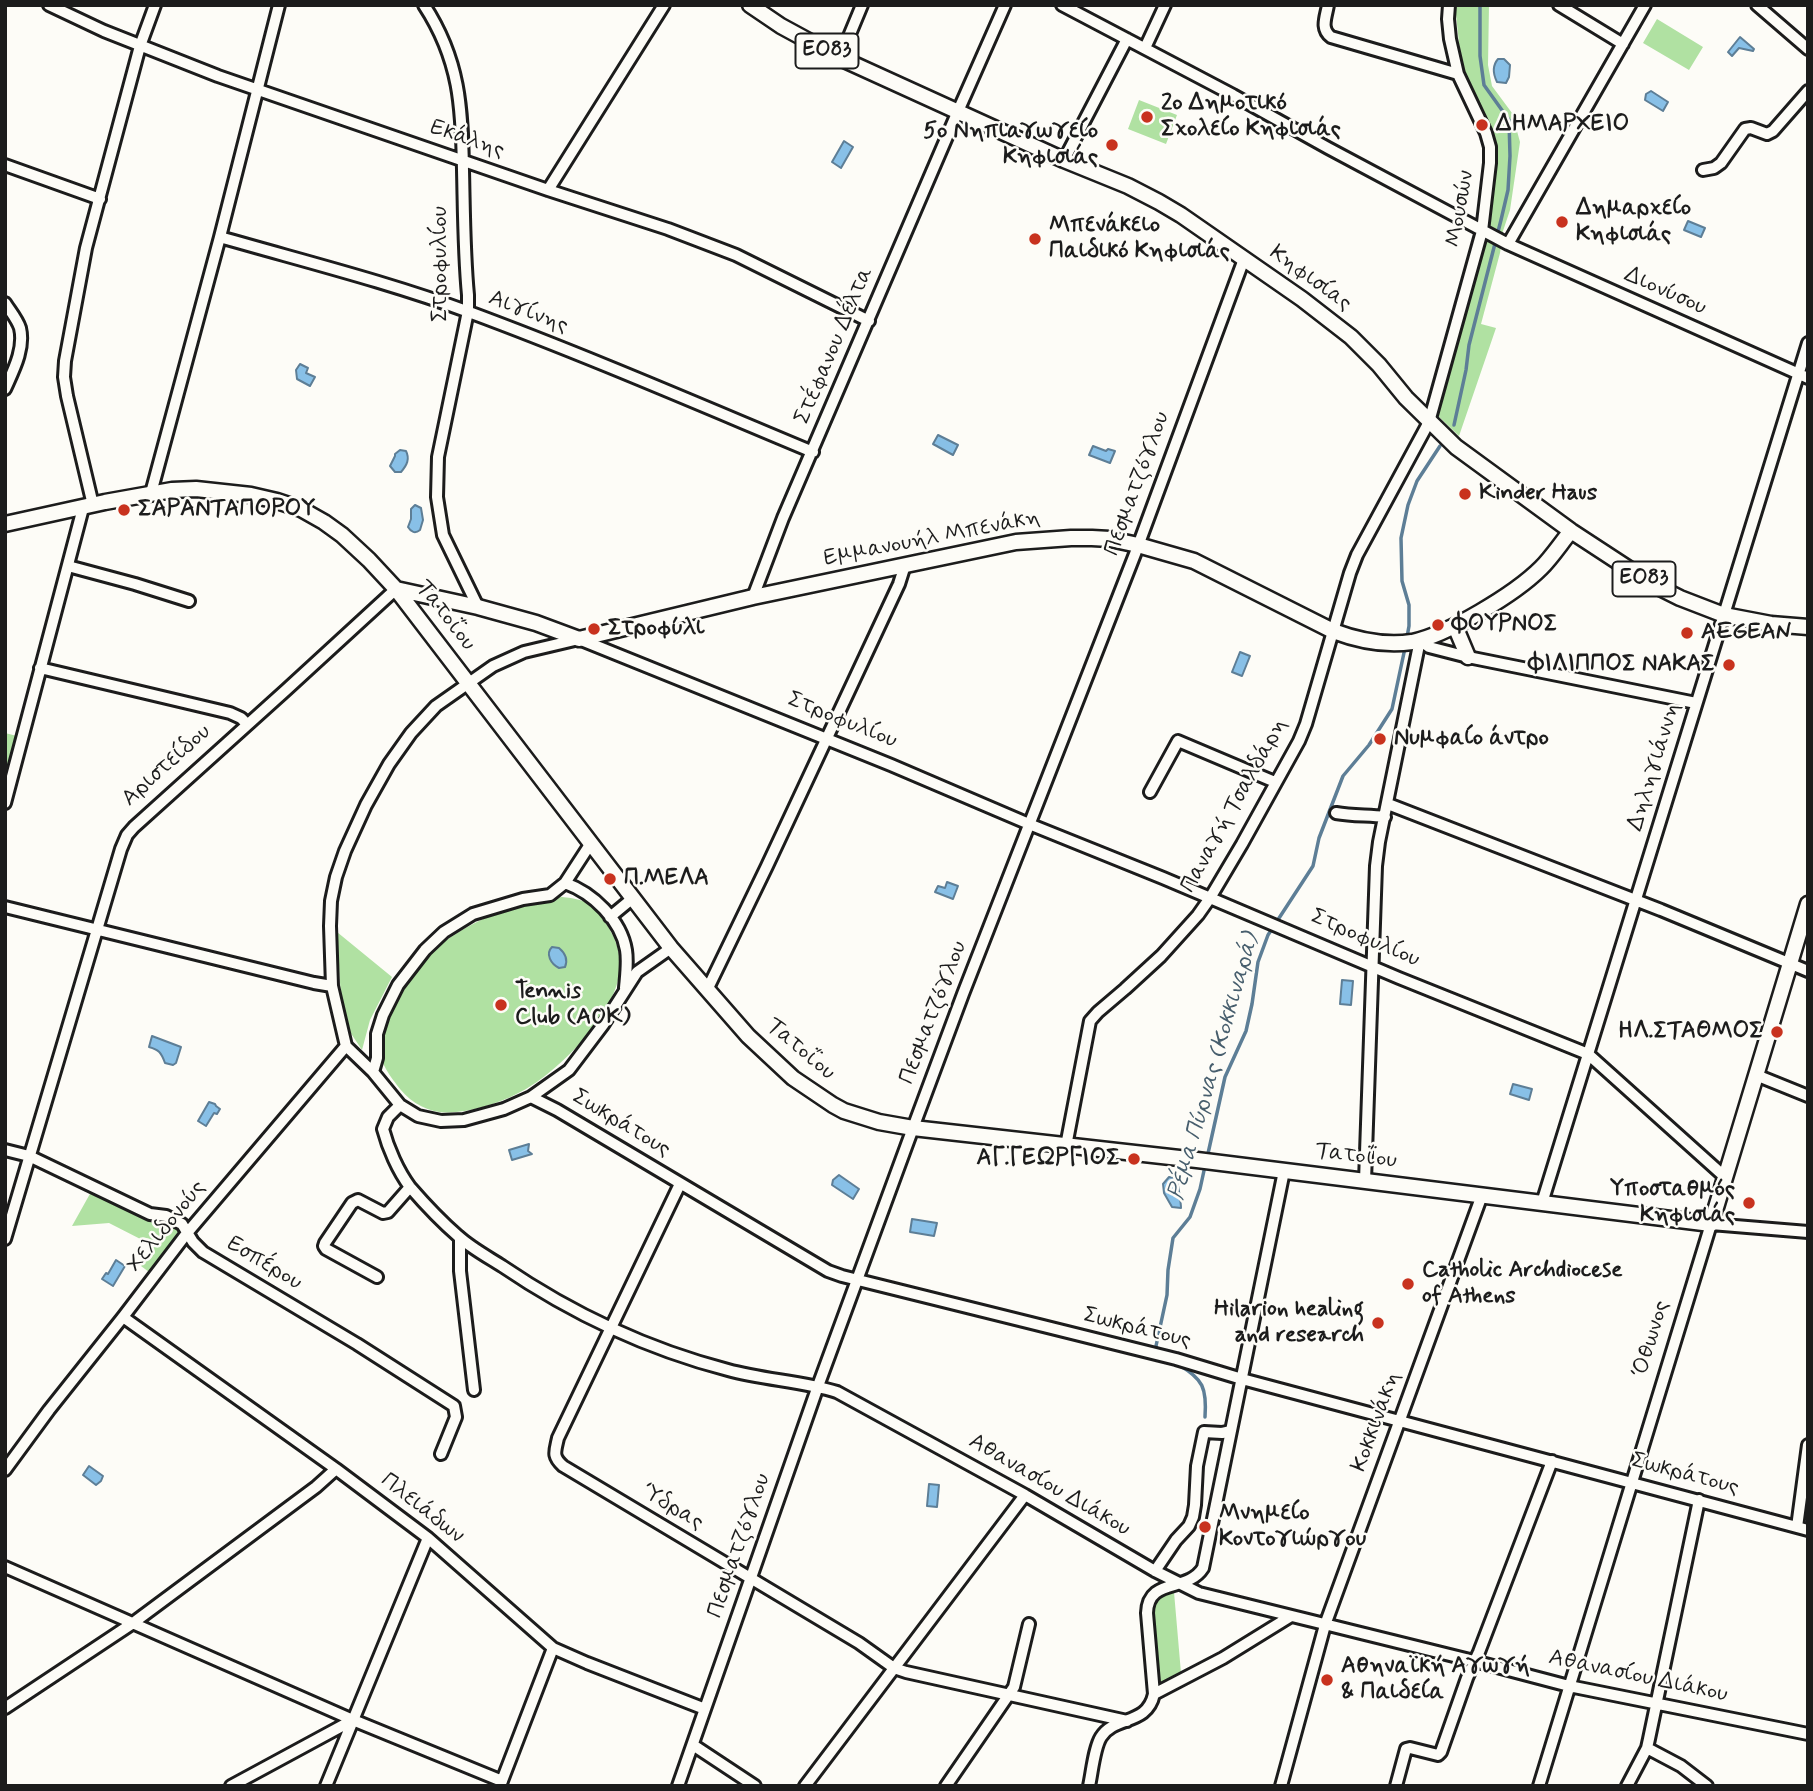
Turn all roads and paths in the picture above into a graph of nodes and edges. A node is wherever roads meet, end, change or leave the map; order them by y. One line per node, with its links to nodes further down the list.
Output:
1 (49, 5): 18 (street, Εκάλης)
2 (155, 5): 18 (street)
3 (279, 5): 23 (street)
4 (424, 5): 27 (street, Στροφυλίου)
5 (664, 5): 30 (street)
6 (750, 5): 21 (main road, Κηφισίας / ΕΟ83)
7 (862, 5): 21 (street)
8 (1005, 5): 25 (street, Στέφανου Δέλτα)
9 (1062, 5): 16 (street, Διονύσου)
10 (1165, 5): 19 (street)
11 (1328, 5): 22 (street)
12 (1449, 5): 22 (street, Μουσών)
13 (1559, 5): 17 (street)
14 (1645, 5): 17 (street)
15 (1757, 5): 20 (street)
16 (1127, 39): 19 (street, Διονύσου); 26 (street)
17 (1623, 44): 34 (street)
18 (140, 46): 23 (street, Εκάλης); 31 (street)
19 (1145, 48): 32 (street, Διονύσου)
20 (1808, 49)
21 (840, 58): 25 (main road, Κηφισίας / ΕΟ83)
22 (1458, 74): 32 (street, Μουσών)
23 (257, 89): 27 (street, Εκάλης); 33 (street)
24 (1808, 92): 29 (street)
25 (958, 112): 26 (main road, Κηφισίας / ΕΟ83); 38 (street, Στέφανου Δέλτα)
26 (1064, 160): 35 (main road, Κηφισίας / ΕΟ83)
27 (463, 161): 30 (street, Εκάλης); 37 (street, Στροφυλίου)
28 (5, 165): 31 (street)
29 (1703, 170)
30 (548, 190): 38 (street, Εκάλης)
31 (100, 199): 45 (street)
32 (1483, 231): 34 (street, Διονύσου); 42 (street, Μουσών)
33 (220, 237): 37 (street, Αιγίνης); 44 (street)
34 (1504, 242): 40 (street, Διονύσου)
35 (1244, 260): 42 (main road, Κηφισίας / ΕΟ83); 48 (street, Πεσματζόγλου)
36 (5, 303): 41 (street)
37 (468, 312): 43 (street, Αιγίνης); 54 (street, Στροφυλίου)
38 (869, 321): 43 (street, Στέφανου Δέλτα)
39 (1808, 343): 40 (street, Δηληγιάννη)
40 (1803, 376): 55 (street, Δηληγιάννη)
41 (5, 389)
42 (1433, 426): 47 (main road, Κηφισίας / ΕΟ83); 58 (street, Παναγή Τσαλδάρη)
43 (813, 452): 52 (street, Στέφανου Δέλτα)
44 (151, 493): 45 (main road, Τατοΐου); 51 (main road, Τατοΐου)
45 (88, 507): 46 (main road, Τατοΐου); 50 (street)
46 (5, 524)
47 (1571, 531): 55 (main road, Κηφισίας / ΕΟ83); 56 (main road, Εμμανουήλ Μπενάκη)
48 (1138, 545): 49 (main road, Εμμανουήλ Μπενάκη); 58 (main road, Εμμανουήλ Μπενάκη); 73 (street, Πεσματζόγλου)
49 (905, 565): 52 (main road, Εμμανουήλ Μπενάκη); 66 (street)
50 (68, 566): 53 (street); 62 (street)
51 (396, 589): 54 (main road); 63 (main road, Τατοΐου); 65 (street, Αριστείδου)
52 (753, 597): 59 (main road, Εμμανουήλ Μπενάκη)
53 (189, 601)
54 (478, 607): 59 (main road, Στροφυλίου)
55 (1724, 615): 57 (main road, Κηφισίας / ΕΟ83); 64 (street, Δηληγιάννη)
56 (1455, 626): 60 (main road, Εμμανουήλ Μπενάκη); 61 (main road)
57 (1808, 627)
58 (1333, 631): 60 (main road, Εμμανουήλ Μπενάκη); 67 (street, Παναγή Τσαλδάρη)
59 (579, 639): 63 (street, Εμμανουήλ Μπενάκη); 66 (street, Στροφυλίου)
60 (1420, 640): 61 (street); 70 (street)
61 (1468, 657): 64 (street)
62 (40, 668): 65 (street); 69 (street)
63 (468, 683): 74 (main road, Τατοΐου); 87 (street, Εμμανουήλ Μπενάκη)
64 (1696, 703): 78 (street, Δηληγιάννη)
65 (247, 724): 82 (street, Αριστείδου)
66 (826, 739): 73 (street, Στροφυλίου); 89 (street)
67 (1275, 782): 68 (street); 77 (street, Παναγή Τσαλδάρη)
68 (1150, 792)
69 (5, 803)
70 (1388, 804): 72 (street); 78 (street)
71 (1336, 813): 72 (street)
72 (1385, 817): 85 (street)
73 (1029, 824): 77 (street, Στροφυλίου); 97 (street, Πεσματζόγλου)
74 (591, 843): 75 (street); 76 (main road, Τατοΐου)
75 (565, 883): 81 (street); 92 (street)
76 (633, 898): 81 (street); 83 (main road, Τατοΐου)
77 (1210, 898): 85 (street, Στροφυλίου); 98 (street, Παναγή Τσαλδάρη)
78 (1635, 900): 84 (street); 91 (street, Δηληγιάννη)
79 (1808, 904): 84 (main road, Όθωνος)
80 (5, 907): 82 (street)
81 (610, 917): 88 (street)
82 (98, 929): 87 (street); 100 (street, Αριστείδου)
83 (671, 948): 88 (street); 89 (main road, Τατοΐου)
84 (1790, 964): 86 (street); 93 (main road, Όθωνος)
85 (1371, 966): 91 (street, Στροφυλίου); 103 (street)
86 (1808, 971)
87 (332, 986): 90 (street, Εμμανουήλ Μπενάκη)
88 (625, 988): 95 (street)
89 (707, 990): 97 (main road, Τατοΐου)
90 (346, 1046): 92 (street); 110 (street, Χελιδονούς)
91 (1588, 1054): 102 (street, Στροφυλίου); 107 (street, Δηληγιάννη)
92 (373, 1072): 96 (street)
93 (1756, 1075): 94 (street); 102 (main road, Όθωνος)
94 (1808, 1096)
95 (531, 1097): 96 (street); 104 (street, Σωκράτους)
96 (400, 1105): 105 (street, Αθανασίου Διάκου)
97 (913, 1128): 98 (main road, Τατοΐου); 114 (street, Πεσματζόγλου)
98 (1066, 1146): 101 (main road, Τατοΐου)
99 (5, 1150): 100 (street, Εσπέρου)
100 (29, 1157): 110 (street, Εσπέρου); 112 (street, Αριστείδου)
101 (1284, 1171): 103 (main road, Τατοΐου); 117 (street)
102 (1725, 1177): 108 (main road, Όθωνος)
103 (1365, 1181): 106 (main road, Τατοΐου)
104 (680, 1184): 114 (street, Σωκράτους); 116 (street, Ύδρας)
105 (410, 1186): 111 (street, Αθανασίου Διάκου); 113 (street)
106 (1482, 1195): 107 (main road, Τατοΐου); 120 (street, Κοκκινάκη)
107 (1542, 1203): 108 (main road, Τατοΐου)
108 (1711, 1224): 109 (street, Τατοΐου); 127 (street, Όθωνος)
109 (1808, 1232)
110 (187, 1233): 115 (street, Χελιδονούς); 123 (street, Εσπέρου)
111 (460, 1238): 116 (street, Αθανασίου Διάκου); 119 (street)
112 (5, 1239)
113 (377, 1278)
114 (857, 1281): 117 (street, Σωκράτους); 118 (street, Πεσματζόγλου)
115 (123, 1317): 125 (street, Πλειάδων); 126 (street, Χελιδονούς)
116 (610, 1328): 118 (street, Αθανασίου Διάκου); 134 (street, Ύδρας)
117 (1242, 1379): 120 (street, Σωκράτους); 121 (street)
118 (818, 1386): 128 (street, Αθανασίου Διάκου); 134 (street, Πεσματζόγλου)
119 (474, 1390)
120 (1399, 1421): 124 (street, Σωκράτους); 139 (street, Κοκκινάκη)
121 (1231, 1431): 133 (street); 135 (street)
122 (1808, 1444): 130 (street)
123 (441, 1454)
124 (1552, 1461): 127 (street, Σωκράτους); 141 (street)
125 (336, 1469): 131 (street, Πλειάδων); 137 (street)
126 (5, 1470)
127 (1632, 1483): 129 (street, Σωκράτους); 143 (street, Όθωνος)
128 (1025, 1494): 133 (street, Αθανασίου Διάκου); 142 (street)
129 (1699, 1500): 130 (street, Σωκράτους); 146 (street)
130 (1802, 1528)
131 (428, 1538): 140 (street, Πλειάδων); 149 (street)
132 (5, 1567): 137 (street)
133 (1155, 1571): 135 (street, Αθανασίου Διάκου)
134 (750, 1579): 142 (street, Ύδρας); 148 (street, Πεσματζόγλου)
135 (1180, 1584): 136 (street, Αθανασίου Διάκου); 144 (street)
136 (1291, 1616): 139 (street, Αθανασίου Διάκου); 144 (street)
137 (132, 1623): 147 (street); 149 (street)
138 (1029, 1624): 145 (street)
139 (1325, 1625): 141 (street, Αθανασίου Διάκου); 162 (street, Κοκκινάκη)
140 (553, 1648): 148 (street, Πλειάδων); 154 (street)
141 (1474, 1661): 143 (street, Αθανασίου Διάκου); 163 (street)
142 (894, 1668): 145 (street, Ύδρας); 159 (street)
143 (1569, 1686): 146 (street, Αθανασίου Διάκου); 164 (street, Όθωνος)
144 (1154, 1694): 150 (street)
145 (1009, 1695): 150 (street, Ύδρας); 160 (street)
146 (1656, 1703): 151 (street, Αθανασίου Διάκου); 153 (street)
147 (5, 1708)
148 (705, 1709): 152 (street, Πεσματζόγλου)
149 (353, 1720): 154 (street); 155 (street); 156 (street)
150 (1127, 1721): 161 (street)
151 (1808, 1734)
152 (693, 1745): 157 (street, Πεσματζόγλου); 158 (street)
153 (1647, 1748): 165 (street); 166 (street)
154 (501, 1783)
155 (231, 1786)
156 (326, 1786)
157 (678, 1786)
158 (755, 1786)
159 (805, 1786)
160 (946, 1786)
161 (1089, 1786)
162 (1281, 1786)
163 (1396, 1786)
164 (1539, 1786)
165 (1628, 1786)
166 (1707, 1786)

